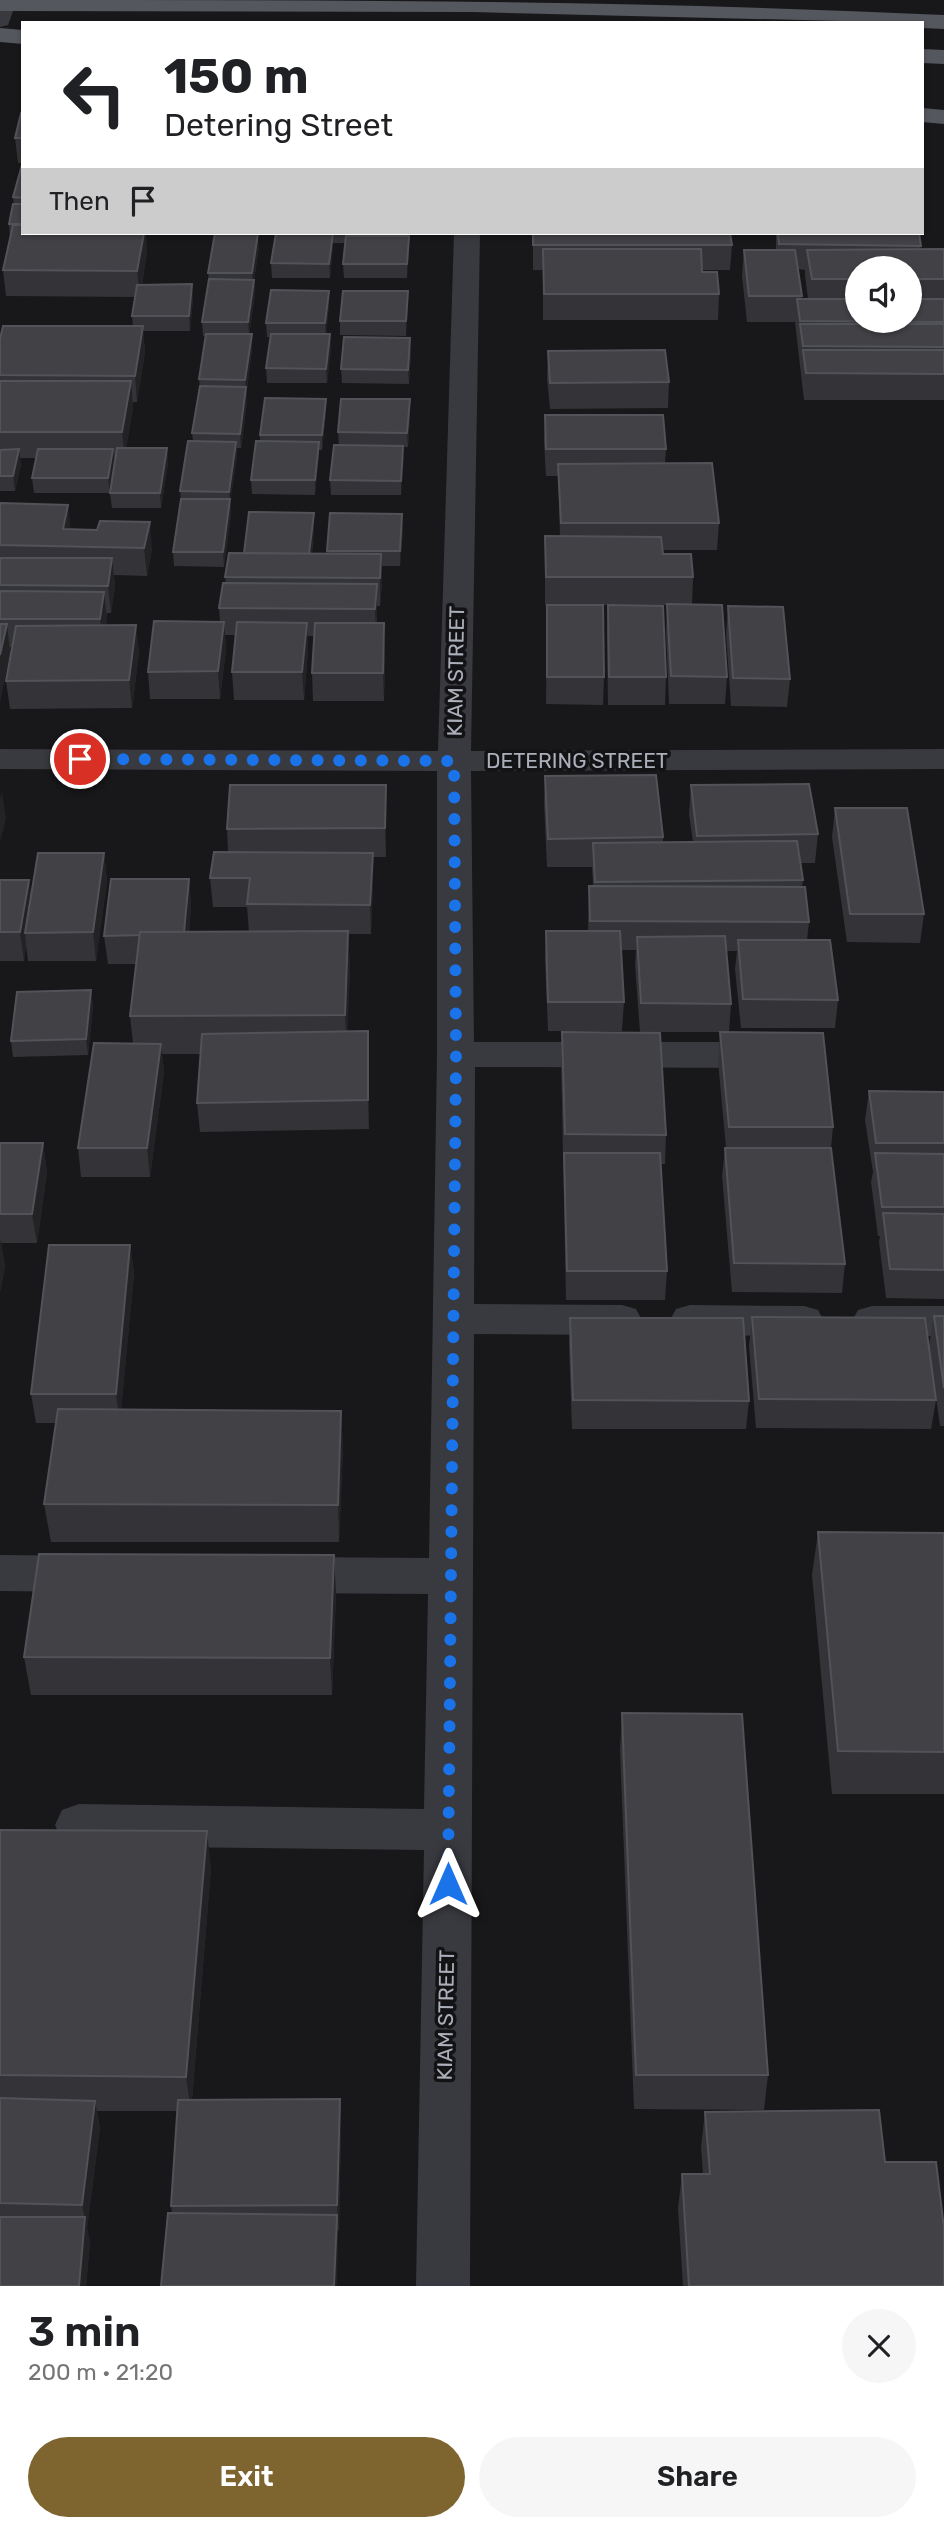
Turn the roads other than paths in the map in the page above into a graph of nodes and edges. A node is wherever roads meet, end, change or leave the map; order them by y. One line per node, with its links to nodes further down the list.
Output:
1 (49, 0): 2 (main road)
2 (3, 7): 3 (main road)
3 (944, 22)
4 (0, 35): 5 (main road)
5 (21, 35)
6 (924, 55): 7 (main road)
7 (944, 57)
8 (924, 115): 9 (main road)
9 (944, 117)
10 (467, 235): 13 (street, KIAM STREET)
11 (0, 759): 13 (street, DETERING STREET)
12 (944, 759): 13 (street, DETERING STREET)
13 (454, 761): 14 (street, KIAM STREET)
14 (456, 1054): 15 (street); 16 (street, KIAM STREET)
15 (800, 1055)
16 (453, 1319): 17 (street); 21 (street, KIAM STREET)
17 (944, 1321)
18 (0, 1573): 19 (street)
19 (122, 1574)
20 (244, 1574): 21 (street)
21 (450, 1576): 23 (street, KIAM STREET)
22 (79, 1825): 23 (street)
23 (448, 1830): 24 (street, KIAM STREET)
24 (443, 2286)

